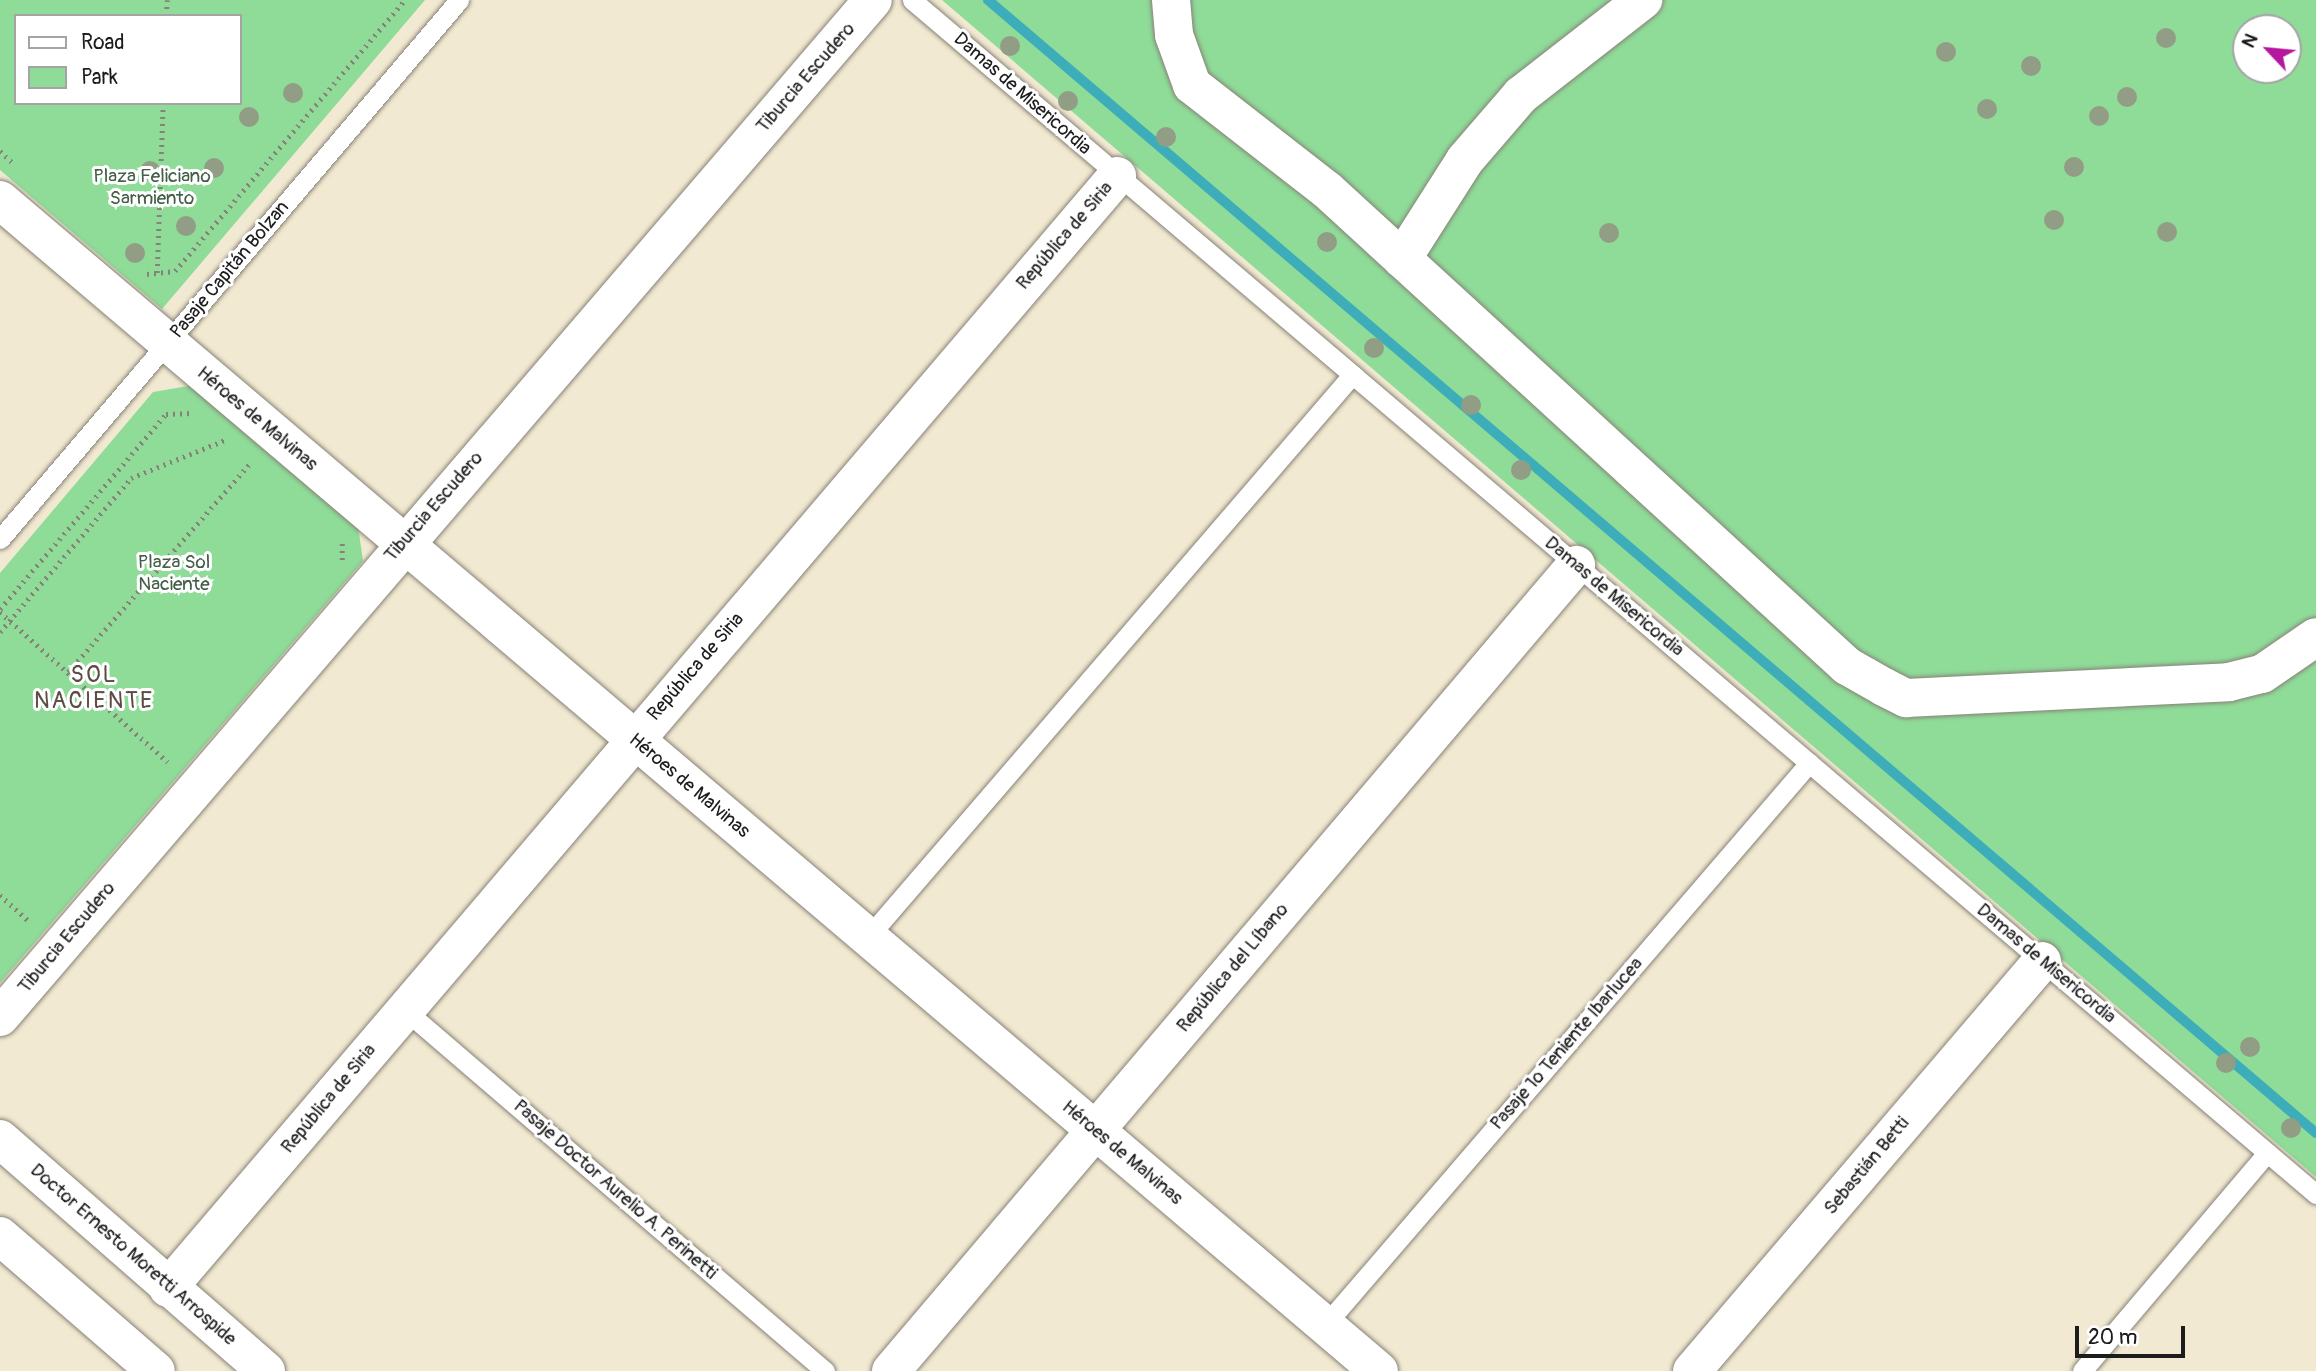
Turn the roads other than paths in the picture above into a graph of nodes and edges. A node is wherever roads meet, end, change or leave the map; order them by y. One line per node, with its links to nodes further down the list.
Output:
1 (459, 0): 9 (lane, Pasaje Capitán Bolzan)
2 (873, 0): 12 (street, Tiburcia Escudero)
3 (912, 0): 6 (lane, Damas de Misericordia)
4 (1171, 0): 8 (street)
5 (1643, 0): 8 (street)
6 (1117, 176): 10 (lane, Damas de Misericordia); 15 (street, República de Siria)
7 (10, 185): 9 (street, Héroes de Malvinas)
8 (1402, 259): 14 (street)
9 (167, 343): 11 (lane, Pasaje Capitán Bolzan); 12 (street, Héroes de Malvinas)
10 (1352, 375): 13 (lane, Damas de Misericordia); 17 (lane)
11 (0, 539)
12 (403, 543): 15 (street, Héroes de Malvinas); 20 (street, Tiburcia Escudero)
13 (1576, 565): 16 (lane, Damas de Misericordia); 21 (street, República del Líbano)
14 (2316, 637)
15 (634, 739): 17 (street, Héroes de Malvinas); 19 (street, República de Siria)
16 (1809, 763): 18 (lane, Damas de Misericordia); 27 (lane, Pasaje 1º Teniente Ibarlucea)
17 (868, 937): 21 (street, Héroes de Malvinas)
18 (2042, 961): 23 (lane, Damas de Misericordia); 33 (street, Sebastián Betti)
19 (405, 1010): 26 (street, República de Siria); 30 (lane, Pasaje Doctor Aurelio A. Perinetti)
20 (0, 1017)
21 (1095, 1130): 27 (street, Héroes de Malvinas); 31 (street, República del Líbano)
22 (0, 1139): 26 (street, Doctor Ernesto Moretti Arrospide)
23 (2267, 1153): 24 (lane, Damas de Misericordia); 34 (lane)
24 (2316, 1194)
25 (0, 1236): 28 (street)
26 (168, 1288): 29 (street, Doctor Ernesto Moretti Arrospide)
27 (1325, 1325): 32 (street, Héroes de Malvinas)
28 (147, 1368)
29 (266, 1371)
30 (825, 1371)
31 (891, 1371)
32 (1379, 1371)
33 (1692, 1371)
34 (2082, 1371)

